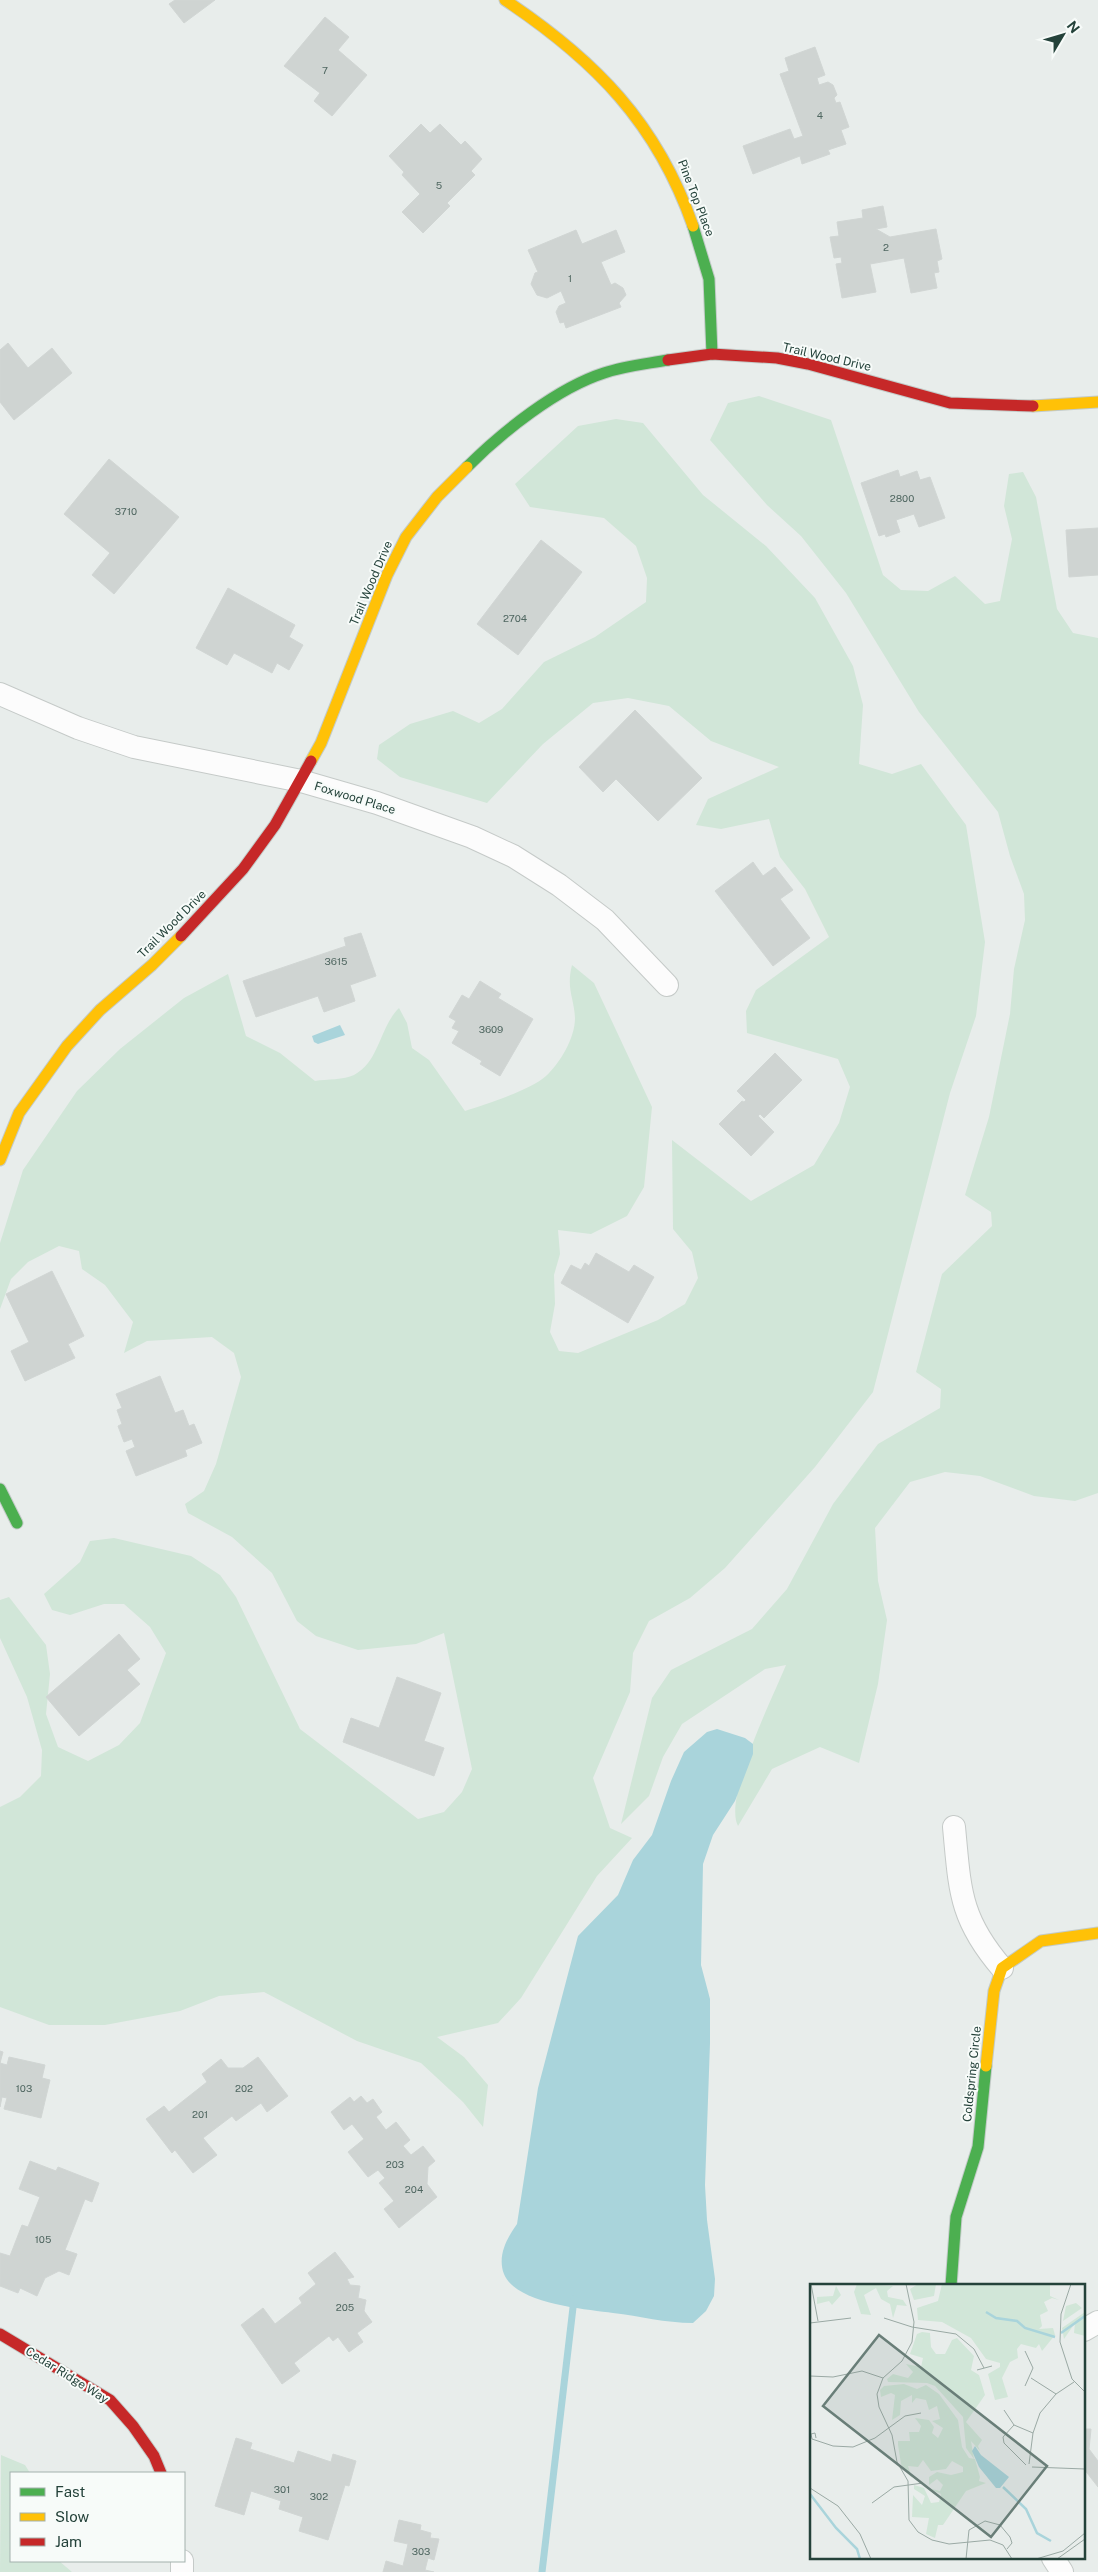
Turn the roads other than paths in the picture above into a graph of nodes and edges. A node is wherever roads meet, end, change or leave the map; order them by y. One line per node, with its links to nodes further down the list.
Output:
1 (505, 0): 2 (street, Pine Top Place)
2 (712, 354): 3 (street, Trail Wood Drive); 5 (street, Trail Wood Drive)
3 (1098, 402)
4 (0, 694): 5 (street, Foxwood Place)
5 (301, 782): 6 (street, Foxwood Place); 7 (street, Trail Wood Drive)
6 (668, 985)
7 (0, 1160)
8 (0, 1489): 9 (street)
9 (17, 1523)
10 (954, 1827): 12 (street)
11 (1098, 1933): 12 (street)
12 (1002, 1968): 13 (street, Coldspring Circle)
13 (951, 2284)
14 (1098, 2322): 15 (street)
15 (1086, 2329)
16 (0, 2334): 17 (street, Cedar Ridge Way)
17 (160, 2472)
18 (1053, 2560): 19 (street)
19 (1062, 2572)

